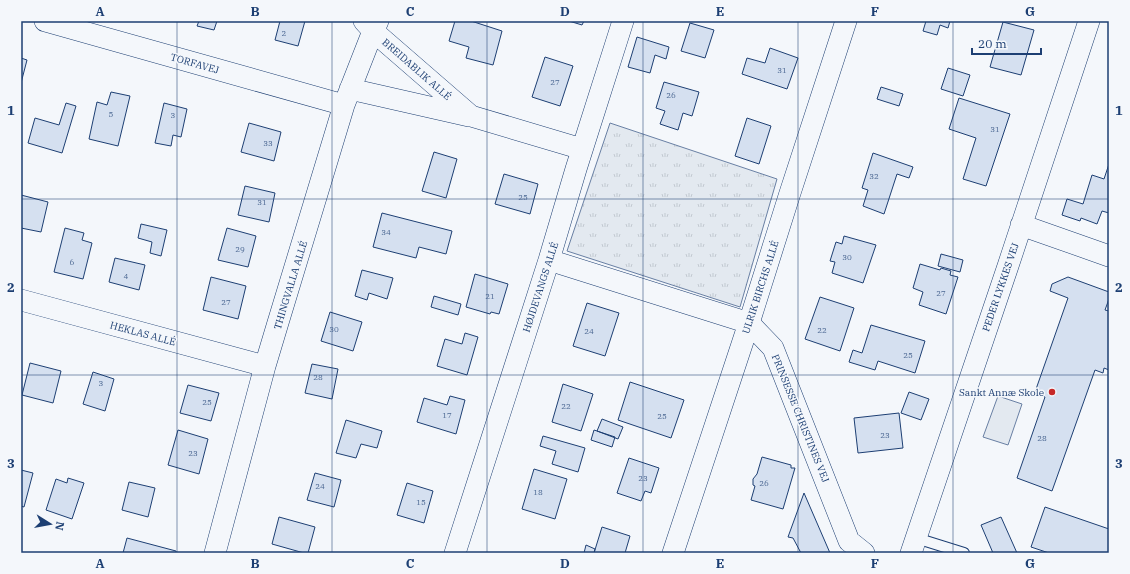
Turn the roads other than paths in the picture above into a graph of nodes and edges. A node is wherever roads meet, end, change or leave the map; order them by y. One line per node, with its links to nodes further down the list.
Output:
1 (45, 21): 6 (street, TORFAVEJ)
2 (624, 21): 8 (street, HØJDEVANGS ALLÉ)
3 (846, 21): 13 (street, ULRIK BIRCHS ALLÉ)
4 (1089, 21): 9 (street, PEDER LYKKES VEJ)
5 (371, 24): 6 (street, THINGVALLA ALLÉ); 7 (street, BREIDABLIK ALLÉ)
6 (347, 97): 7 (street, BREIDABLIK ALLÉ); 14 (street, THINGVALLA ALLÉ)
7 (471, 116): 8 (street, BREIDABLIK ALLÉ)
8 (582, 149): 11 (street, HØJDEVANGS ALLÉ)
9 (1021, 225): 10 (street); 15 (street, PEDER LYKKES VEJ)
10 (1109, 256)
11 (549, 260): 13 (street, PRINSESSE CHRISTINES VEJ); 17 (street, HØJDEVANGS ALLÉ)
12 (21, 300): 14 (street, HEKLAS ALLÉ)
13 (749, 323): 18 (street, ULRIK BIRCHS ALLÉ); 19 (street, PRINSESSE CHRISTINES VEJ)
14 (265, 366): 16 (street, THINGVALLA ALLÉ)
15 (913, 546): 20 (lane)
16 (215, 553)
17 (455, 553)
18 (673, 553)
19 (864, 553)
20 (964, 553)

